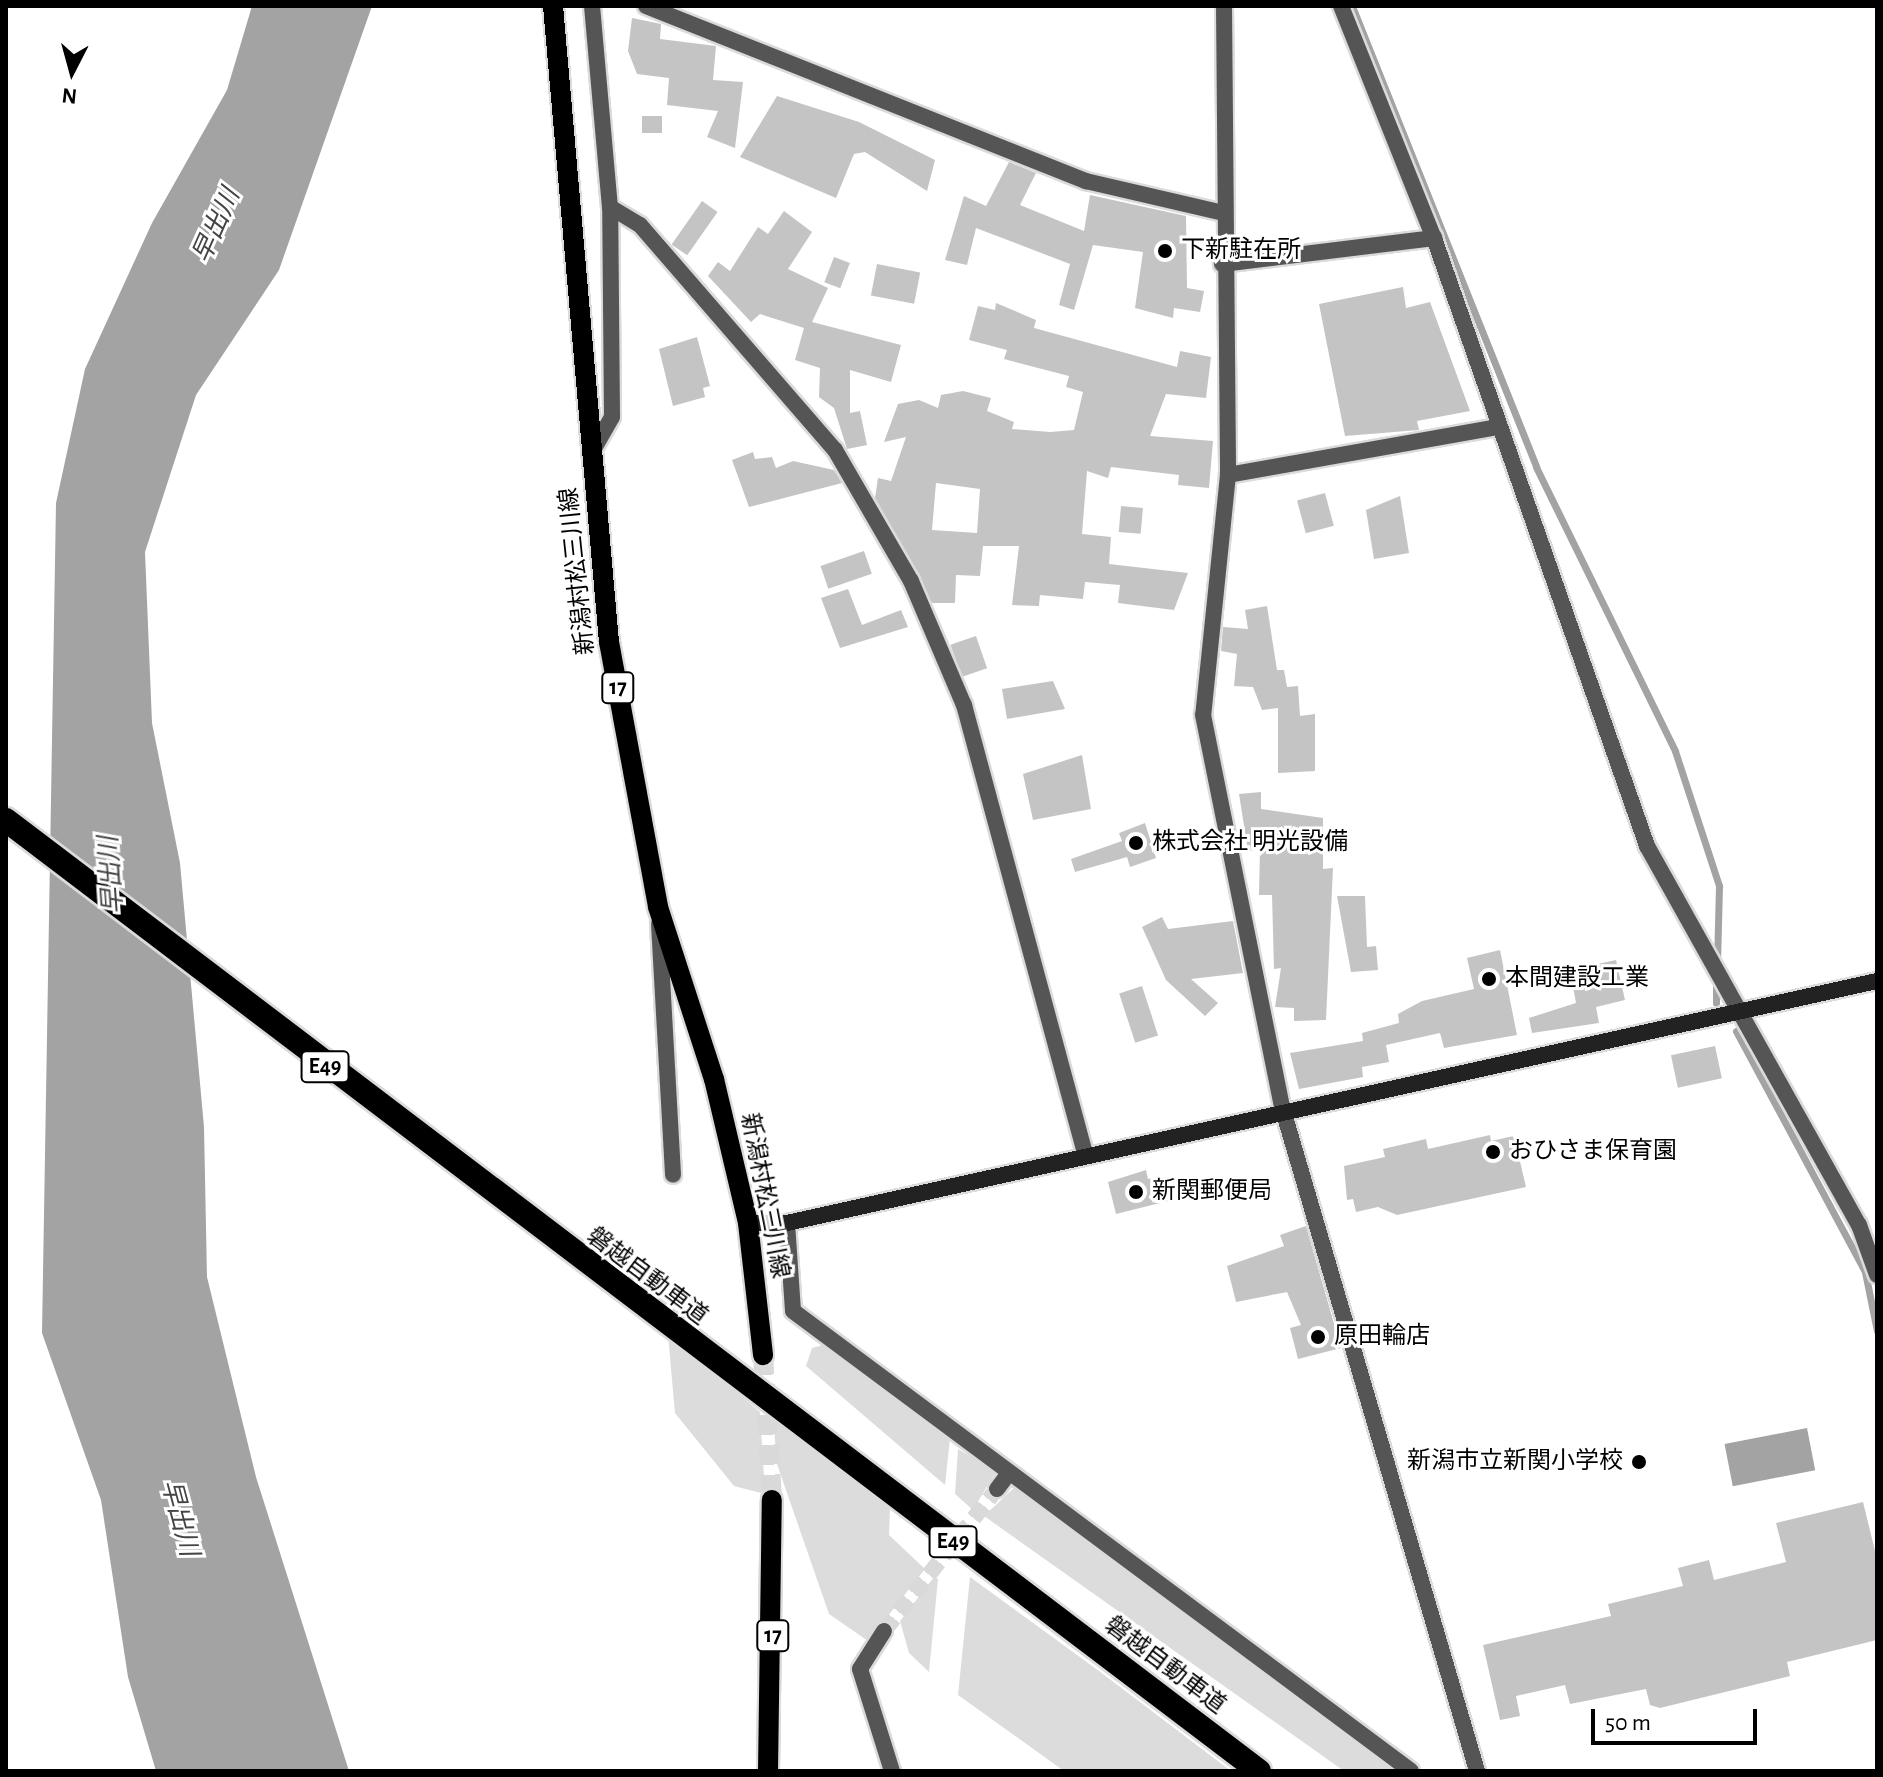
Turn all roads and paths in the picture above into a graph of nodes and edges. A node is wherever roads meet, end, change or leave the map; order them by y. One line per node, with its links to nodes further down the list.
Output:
1 (553, 6): 11 (main road, 新潟村松三川線 / 17)
2 (592, 6): 6 (street)
3 (646, 6): 7 (street)
4 (1224, 6): 7 (street)
5 (1341, 6): 8 (street)
6 (610, 207): 11 (street); 18 (street)
7 (1223, 213): 9 (street)
8 (1434, 238): 9 (street); 10 (street)
9 (1222, 264): 12 (street)
10 (1498, 427): 12 (street); 16 (street)
11 (592, 452): 14 (main road, 新潟村松三川線 / 17)
12 (1228, 475): 17 (street)
13 (6, 820): 30 (highway, 磐越自動車道 / E49)
14 (658, 907): 19 (street); 20 (main road, 新潟村松三川線 / 17)
15 (1877, 981): 16 (street)
16 (1739, 1009): 17 (street); 22 (street)
17 (1283, 1110): 18 (street); 32 (street)
18 (1085, 1152): 21 (street)
19 (673, 1175)
20 (748, 1223): 21 (street); 23 (main road, 新潟村松三川線 / 17)
21 (787, 1223): 24 (street)
22 (1877, 1275)
23 (763, 1355)
24 (1009, 1473): 25 (street); 31 (street)
25 (997, 1489)
26 (772, 1500): 28 (main road, 17)
27 (884, 1631): 29 (street)
28 (768, 1771)
29 (892, 1771)
30 (1259, 1771)
31 (1411, 1771)
32 (1477, 1771)

